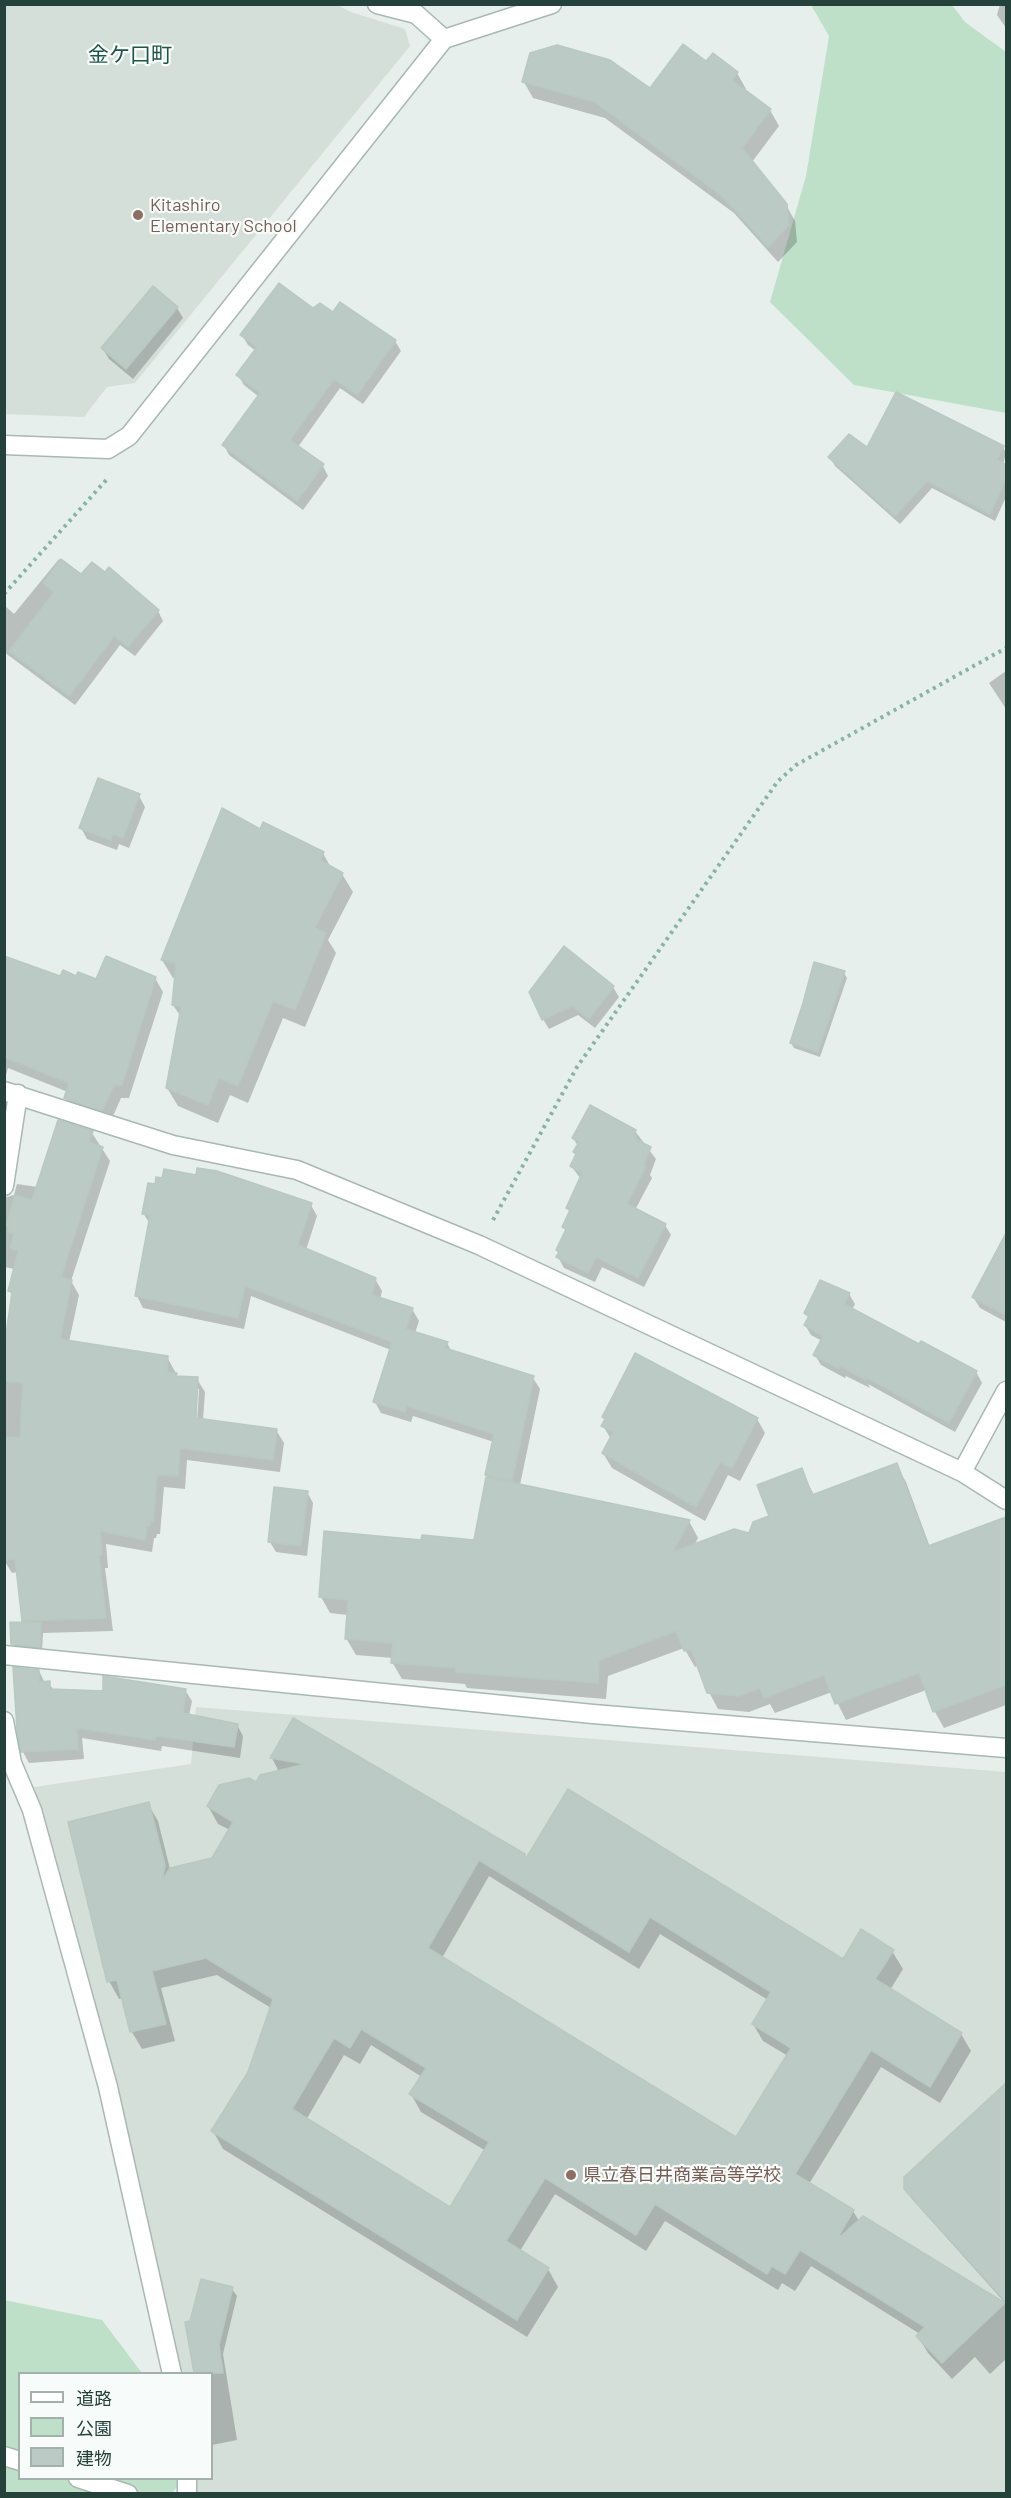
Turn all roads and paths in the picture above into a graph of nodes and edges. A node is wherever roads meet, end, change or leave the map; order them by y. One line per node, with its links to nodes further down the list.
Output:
1 (377, 4): 3 (street)
2 (552, 4): 3 (street)
3 (444, 39): 4 (street)
4 (129, 436): 5 (street); 6 (path)
5 (4, 445)
6 (4, 594)
7 (1006, 648): 10 (path)
8 (11, 1093): 9 (street); 10 (street)
9 (4, 1186)
10 (480, 1245): 12 (street)
11 (1006, 1391): 12 (street)
12 (962, 1472): 13 (street)
13 (1006, 1500)
14 (4, 1655): 16 (street)
15 (4, 1721): 17 (street)
16 (1006, 1748)
17 (172, 2372)
18 (85, 2480): 19 (street)
19 (128, 2493)

